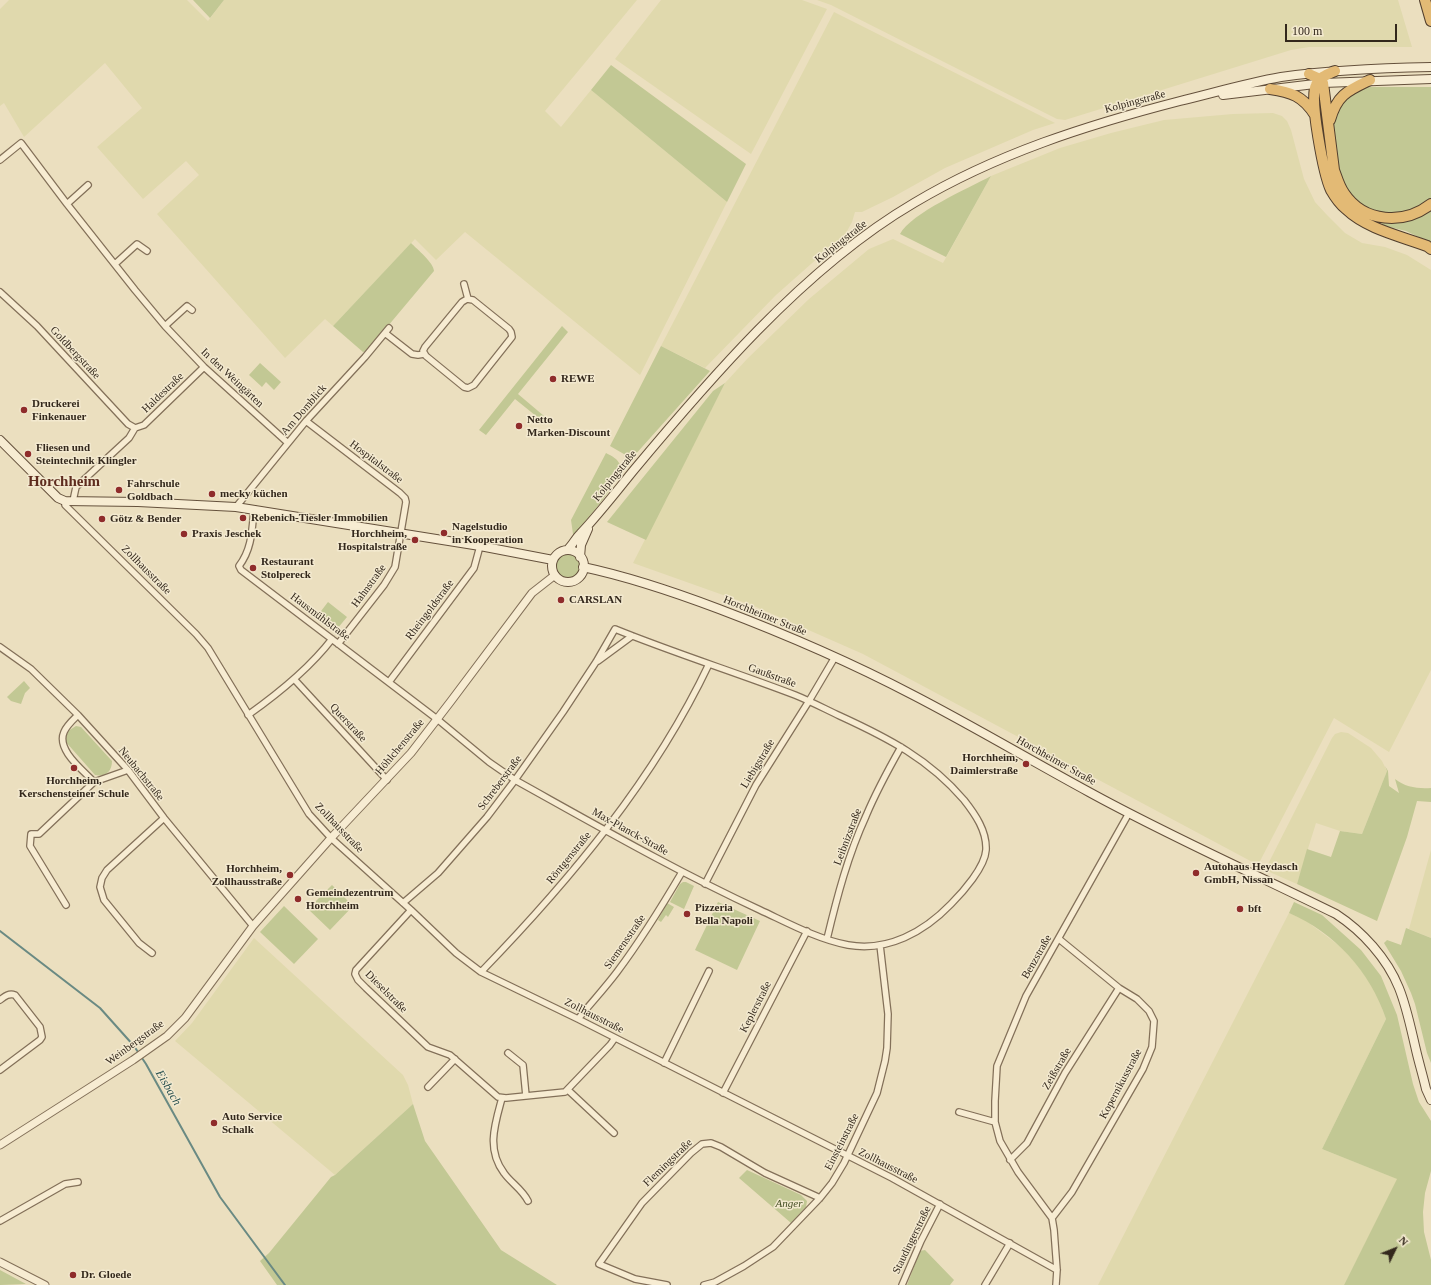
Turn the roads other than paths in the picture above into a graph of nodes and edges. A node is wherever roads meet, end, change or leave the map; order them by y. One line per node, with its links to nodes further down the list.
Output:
1 (1425, 0): 2 (highway)
2 (1431, 21)
3 (1430, 67): 4 (main road, Kolpingstraße)
4 (1335, 72): 5 (main road, Kolpingstraße); 8 (highway)
5 (1309, 74): 8 (highway); 10 (main road, Kolpingstraße)
6 (1431, 79): 7 (main road, Kolpingstraße)
7 (1370, 80): 8 (main road, Kolpingstraße); 12 (highway)
8 (1320, 82): 9 (main road, Kolpingstraße); 11 (highway); 12 (highway)
9 (1270, 89): 10 (main road, Kolpingstraße); 11 (highway)
10 (1189, 99): 34 (main road, Kolpingstraße)
11 (1316, 116): 17 (highway)
12 (1329, 124): 16 (highway)
13 (0, 160): 15 (street, In den Weingärten)
14 (88, 185): 15 (street)
15 (67, 204): 19 (street, In den Weingärten)
16 (1431, 204)
17 (1431, 249)
18 (147, 251): 19 (street)
19 (115, 264): 24 (street, In den Weingärten)
20 (464, 284): 22 (street)
21 (0, 292): 28 (street, Goldbergstraße)
22 (468, 299): 25 (street); 25 (street)
23 (192, 310): 24 (street)
24 (165, 326): 26 (street, In den Weingärten)
25 (424, 354): 27 (street, Am Domblick)
26 (204, 367): 28 (street, Haldestraße); 30 (street, In den Weingärten)
27 (306, 421): 30 (street, Am Domblick); 35 (street, Hospitalstraße)
28 (135, 428): 31 (street, Haldestraße)
29 (0, 440): 31 (main road)
30 (288, 443): 32 (street, Am Domblick)
31 (69, 501): 32 (main road); 53 (street, Zollhausstraße)
32 (236, 507): 33 (main road)
33 (254, 509): 35 (main road); 43 (street, Hausmühlstraße)
34 (590, 524): 37 (main road, Kolpingstraße); 38 (main road, Kolpingstraße)
35 (401, 534): 36 (main road); 44 (street, Hahnstraße)
36 (480, 546): 39 (main road); 50 (street, Rheingoldstraße)
37 (567, 550): 38 (main road); 39 (main road)
38 (580, 557): 40 (main road)
39 (553, 560): 41 (main road)
40 (583, 567): 41 (main road); 46 (main road, Horchheimer Straße)
41 (555, 575): 54 (street, Höhlchenstraße)
42 (632, 636): 47 (street, Schreberstraße); 47 (street, Schreberstraße); 48 (street, Gaußstraße)
43 (332, 639): 44 (street, Hausmühlstraße); 49 (street)
44 (338, 644): 50 (street, Hausmühlstraße)
45 (0, 647): 52 (street, Neubachstraße)
46 (835, 657): 51 (street, Liebigstraße); 60 (main road, Horchheimer Straße)
47 (596, 662): 58 (street, Schreberstraße)
48 (709, 664): 51 (street, Gaußstraße); 62 (street, Röntgenstraße)
49 (294, 679): 53 (street); 57 (street, Querstraße)
50 (389, 682): 54 (street, Hausmühlstraße)
51 (809, 701): 55 (street, Gaußstraße); 65 (street, Liebigstraße)
52 (78, 715): 56 (street, Neubachstraße); 59 (street)
53 (248, 715): 63 (street, Zollhausstraße)
54 (437, 719): 57 (street, Höhlchenstraße); 58 (street, Max-Planck-Straße)
55 (901, 747): 71 (street, Leibnizstraße); 73 (street, Gaußstraße)
56 (128, 770): 59 (street); 61 (street, Neubachstraße)
57 (387, 780): 63 (street, Höhlchenstraße)
58 (515, 780): 62 (street, Max-Planck-Straße); 66 (street, Schreberstraße)
59 (94, 782): 67 (street)
60 (1129, 813): 72 (street, Benzstraße); 85 (main road, Horchheimer Straße)
61 (164, 818): 69 (street, Neubachstraße); 74 (street)
62 (605, 830): 64 (street, Max-Planck-Straße); 76 (street, Röntgenstraße)
63 (331, 838): 66 (street, Zollhausstraße); 69 (street, Höhlchenstraße)
64 (682, 872): 65 (street, Max-Planck-Straße); 79 (street, Siemensstraße)
65 (705, 884): 70 (street, Max-Planck-Straße)
66 (403, 903): 68 (street, Zollhausstraße)
67 (66, 905)
68 (411, 910): 76 (street, Zollhausstraße); 82 (street, Dieselstraße)
69 (252, 926): 96 (street, Weinbergstraße)
70 (806, 931): 71 (street, Max-Planck-Straße); 89 (street, Keplerstraße)
71 (827, 939): 73 (street, Max-Planck-Straße)
72 (1059, 939): 77 (street, Kopernikusstraße); 94 (street, Benzstraße)
73 (880, 945): 97 (street, Einsteinstraße)
74 (152, 953)
75 (709, 971): 83 (street)
76 (481, 972): 79 (street, Zollhausstraße)
77 (1120, 988): 98 (street, Zeißstraße); 103 (street, Kopernikusstraße)
78 (0, 1000): 84 (street)
79 (578, 1019): 80 (street, Zollhausstraße)
80 (615, 1038): 83 (street, Zollhausstraße); 87 (street)
81 (508, 1053): 90 (street)
82 (455, 1059): 86 (street); 91 (street, Dieselstraße)
83 (664, 1063): 89 (street, Zollhausstraße)
84 (0, 1070)
85 (1424, 1079): 88 (main road, Horchheimer Straße); 92 (main road, Horchheimer Straße)
86 (428, 1087)
87 (568, 1090): 90 (street); 95 (street)
88 (1431, 1090)
89 (723, 1093): 97 (street, Zollhausstraße)
90 (526, 1096): 91 (street)
91 (502, 1098): 101 (street)
92 (1431, 1100)
93 (959, 1112): 94 (street)
94 (995, 1122): 98 (street, Benzstraße)
95 (614, 1133)
96 (0, 1145)
97 (847, 1156): 100 (street, Einsteinstraße); 102 (street, Zollhausstraße)
98 (1010, 1160): 103 (street, Benzstraße)
99 (78, 1182): 104 (street)
100 (820, 1198): 109 (street, Flemingstraße); 110 (street, Einsteinstraße)
101 (528, 1201)
102 (940, 1204): 105 (street, Zollhausstraße); 111 (street, Staudingerstraße)
103 (1052, 1218): 107 (street, Benzstraße)
104 (0, 1221)
105 (1010, 1243): 107 (street, Zollhausstraße); 112 (street)
106 (0, 1262): 108 (street)
107 (1057, 1270): 113 (street, Benzstraße)
108 (45, 1285)
109 (667, 1285)
110 (704, 1285)
111 (902, 1285)
112 (985, 1285)
113 (1056, 1285)

